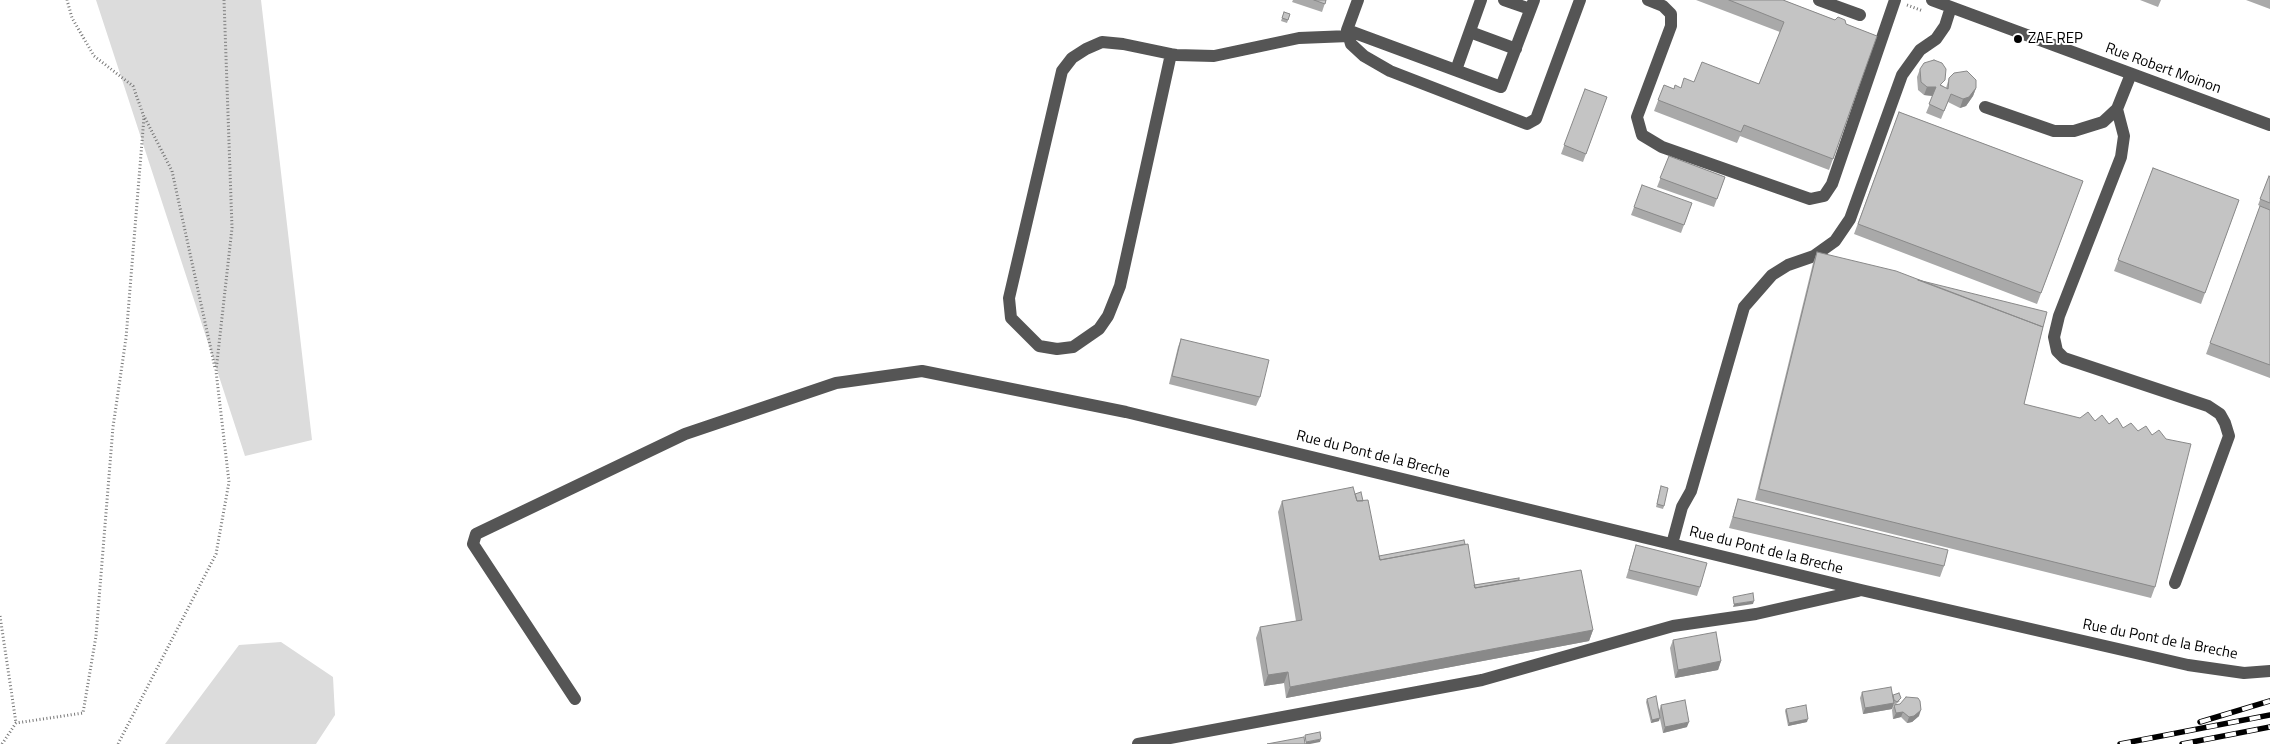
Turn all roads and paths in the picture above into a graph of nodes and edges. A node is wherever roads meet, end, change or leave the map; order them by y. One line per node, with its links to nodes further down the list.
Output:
1 (67, 0): 22 (path)
2 (224, 0): 24 (path)
3 (1358, 0): 15 (street)
4 (1481, 0): 14 (street)
5 (1504, 0): 11 (street)
6 (1580, 0): 15 (street)
7 (1648, 0): 9 (street)
8 (1819, 0): 13 (street)
9 (1895, 0)
10 (1932, 0): 12 (street, Rue Robert Moinon)
11 (1532, 5): 16 (street)
12 (1951, 7): 19 (street, Rue Robert Moinon); 25 (street)
13 (1860, 15)
14 (1470, 32): 16 (street); 18 (street)
15 (1348, 33): 17 (street); 18 (street)
16 (1516, 49): 18 (street)
17 (1171, 54): 17 (street)
18 (1456, 70)
19 (2131, 74): 21 (street); 23 (street, Rue Robert Moinon)
20 (1985, 107): 21 (street)
21 (2117, 109): 26 (street)
22 (144, 117): 24 (path); 31 (path)
23 (2270, 126)
24 (216, 371): 33 (path)
25 (1672, 544): 27 (street, Rue du Pont de la Breche); 30 (street, Rue du Pont de la Breche)
26 (2175, 582)
27 (1861, 590): 29 (street, Rue du Pont de la Breche); 34 (street)
28 (0, 616): 31 (path)
29 (2270, 671)
30 (575, 699)
31 (16, 723): 32 (path)
32 (2, 744)
33 (118, 744)
34 (1138, 744)

